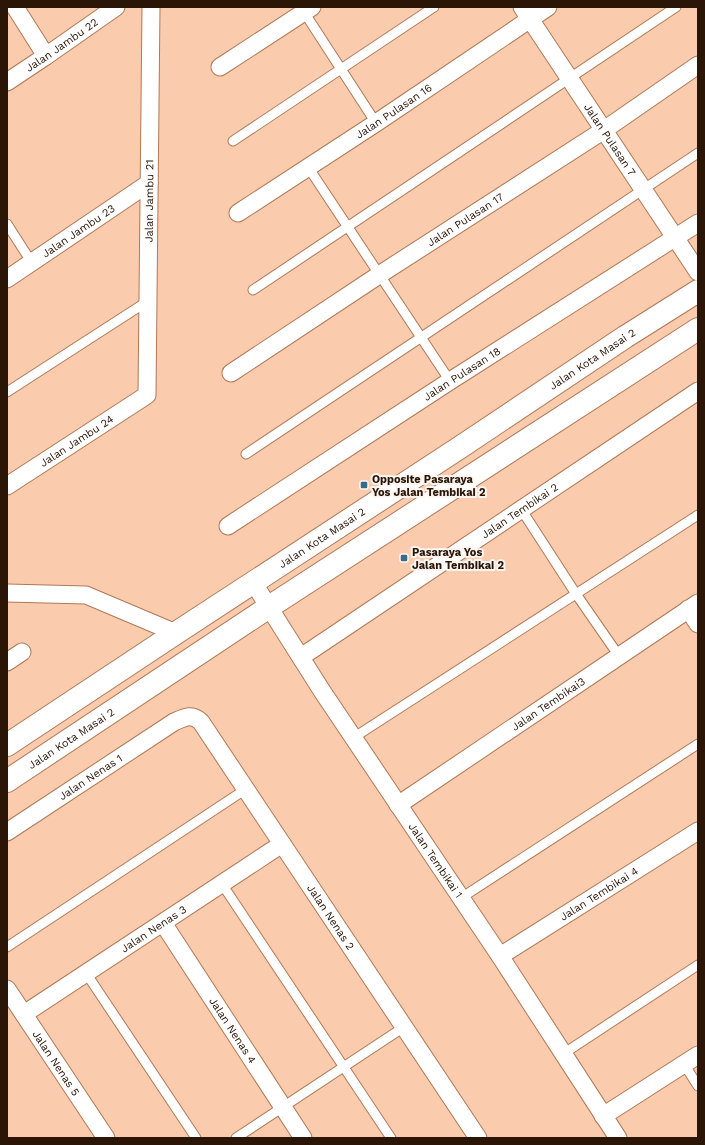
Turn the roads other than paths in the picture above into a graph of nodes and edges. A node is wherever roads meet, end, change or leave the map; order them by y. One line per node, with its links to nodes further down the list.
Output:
1 (15, 7): 9 (street)
2 (116, 7): 9 (street, Jalan Jambu 22)
3 (151, 7): 20 (street, Jalan Jambu 21)
4 (434, 7): 12 (lane)
5 (548, 7): 8 (street, Jalan Pulasan 16)
6 (676, 7): 13 (lane)
7 (308, 10): 11 (street); 12 (lane)
8 (526, 13): 13 (street, Jalan Pulasan 7); 15 (street, Jalan Pulasan 16)
9 (46, 56): 14 (street, Jalan Jambu 22)
10 (698, 65): 16 (street, Jalan Pulasan 17)
11 (220, 67)
12 (341, 69): 15 (lane); 17 (lane)
13 (569, 78): 16 (street, Jalan Pulasan 7); 25 (lane)
14 (7, 82)
15 (376, 123): 19 (street, Jalan Pulasan 16)
16 (604, 130): 21 (street, Jalan Pulasan 7); 29 (street, Jalan Pulasan 17)
17 (233, 141)
18 (698, 152): 21 (lane)
19 (308, 167): 22 (street, Jalan Pulasan 16); 25 (lane)
20 (150, 183): 27 (street, Jalan Jambu 23); 33 (street, Jalan Jambu 21)
21 (643, 189): 26 (street, Jalan Pulasan 7); 35 (lane)
22 (238, 213)
23 (698, 223): 26 (street, Jalan Pulasan 18)
24 (7, 224): 27 (lane)
25 (348, 227): 29 (lane); 31 (lane)
26 (676, 238): 28 (street, Jalan Pulasan 7); 37 (street, Jalan Pulasan 18)
27 (32, 263): 30 (street, Jalan Jambu 23)
28 (698, 272)
29 (379, 275): 35 (lane); 36 (street, Jalan Pulasan 17)
30 (7, 279)
31 (253, 290)
32 (698, 291): 41 (main road, Jalan Kota Masai 2)
33 (148, 301): 39 (lane); 40 (street, Jalan Jambu 21)
34 (698, 329): 43 (main road, Jalan Kota Masai 2)
35 (420, 338): 37 (lane); 42 (lane)
36 (231, 373)
37 (450, 382): 47 (street, Jalan Pulasan 18)
38 (698, 391): 45 (street, Jalan Tembikai 2)
39 (7, 392)
40 (147, 395): 44 (street, Jalan Jambu 24)
41 (456, 450): 43 (main road); 48 (main road, Jalan Kota Masai 2)
42 (246, 454)
43 (473, 475): 52 (main road, Jalan Kota Masai 2)
44 (7, 486)
45 (521, 509): 50 (lane); 57 (street, Jalan Tembikai 2)
46 (698, 516): 50 (lane)
47 (228, 526)
48 (253, 582): 52 (street, Jalan Tembikai 1); 54 (main road, Jalan Kota Masai 2)
49 (7, 593): 54 (street)
50 (576, 594): 56 (lane); 60 (lane)
51 (693, 606): 53 (street); 56 (street, Jalan Tembikai3)
52 (269, 607): 57 (street, Jalan Tembikai 1); 63 (main road, Jalan Kota Masai 2)
53 (698, 624)
54 (176, 633): 62 (main road, Jalan Kota Masai 2)
55 (22, 652): 58 (street)
56 (618, 656): 65 (street, Jalan Tembikai3)
57 (301, 657): 60 (street, Jalan Tembikai 1)
58 (7, 662)
59 (174, 722): 64 (street, Jalan Nenas 2); 67 (street, Jalan Nenas 1)
60 (353, 738): 65 (street, Jalan Tembikai 1)
61 (698, 744): 70 (lane)
62 (7, 745)
63 (7, 781)
64 (246, 789): 68 (street, Jalan Nenas 2); 72 (lane)
65 (398, 806): 70 (street, Jalan Tembikai 1)
66 (698, 831): 73 (street, Jalan Tembikai 4)
67 (7, 832)
68 (282, 844): 69 (street, Jalan Nenas 3); 78 (street, Jalan Nenas 2)
69 (222, 884): 71 (street, Jalan Nenas 3); 82 (lane)
70 (461, 898): 73 (street, Jalan Tembikai 1)
71 (163, 922): 75 (street, Jalan Nenas 3); 84 (street, Jalan Nenas 4)
72 (7, 947)
73 (500, 956): 79 (street, Jalan Tembikai 1)
74 (698, 965): 79 (lane)
75 (86, 973): 77 (street, Jalan Nenas 3); 87 (lane)
76 (7, 989): 77 (street, Jalan Nenas 5)
77 (24, 1014): 86 (street, Jalan Nenas 5)
78 (404, 1027): 82 (lane); 91 (street, Jalan Nenas 2)
79 (563, 1054): 85 (street, Jalan Tembikai 1)
80 (698, 1055): 81 (street)
81 (684, 1064): 83 (lane); 85 (street)
82 (344, 1067): 84 (lane); 90 (lane)
83 (698, 1086)
84 (283, 1107): 88 (lane); 89 (street, Jalan Nenas 4)
85 (603, 1116): 92 (street, Jalan Tembikai 1)
86 (106, 1138)
87 (196, 1138)
88 (236, 1138)
89 (303, 1138)
90 (391, 1138)
91 (478, 1138)
92 (618, 1138)

